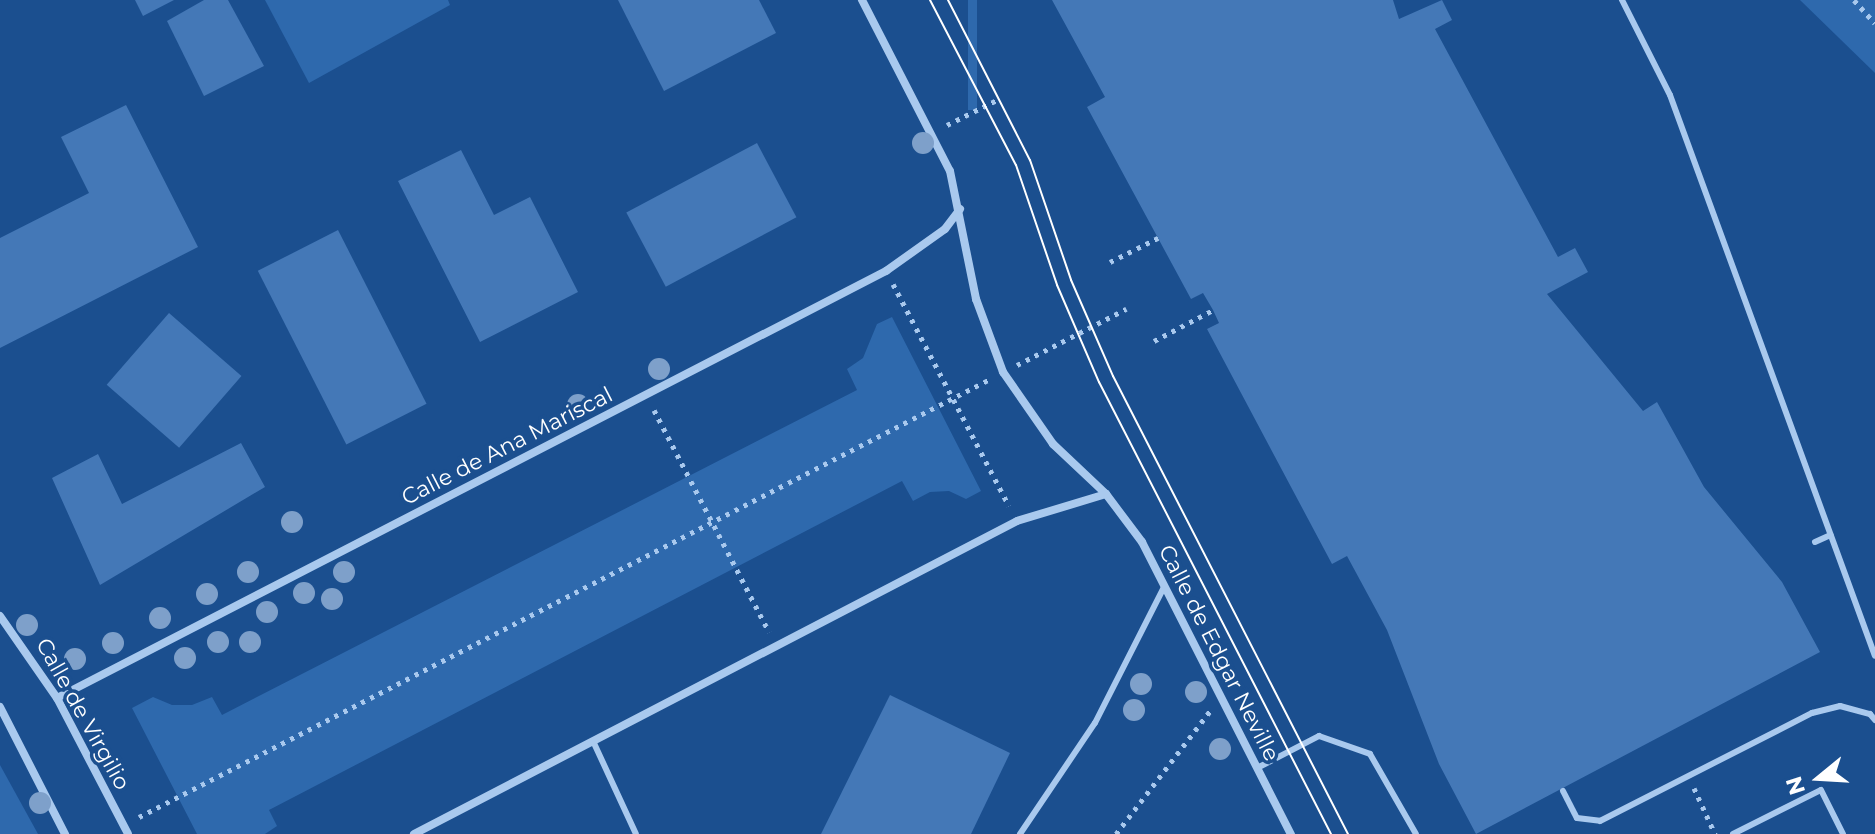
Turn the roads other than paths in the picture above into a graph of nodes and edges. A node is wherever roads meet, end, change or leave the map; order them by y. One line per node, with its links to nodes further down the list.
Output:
1 (862, 0): 3 (street, Calle de Edgar Neville)
2 (1622, 0): 5 (lane)
3 (960, 209): 4 (street, Calle de Edgar Neville); 10 (street, Calle de Ana Mariscal)
4 (1106, 494): 7 (street, Calle de Edgar Neville); 13 (street)
5 (1831, 535): 6 (lane); 9 (lane)
6 (1815, 542)
7 (1164, 587): 14 (street, Calle de Edgar Neville); 20 (lane)
8 (0, 616): 10 (street, Calle de Virgilio)
9 (1875, 656)
10 (57, 698): 16 (street, Calle de Virgilio)
11 (0, 707): 17 (street)
12 (1875, 720): 15 (lane)
13 (593, 741): 18 (street); 19 (lane)
14 (1257, 768): 21 (street, Calle de Edgar Neville); 22 (lane)
15 (1563, 791)
16 (126, 830)
17 (65, 834)
18 (414, 834)
19 (636, 834)
20 (1020, 834)
21 (1291, 834)
22 (1416, 834)
23 (1733, 834): 24 (lane)
24 (1843, 834)

